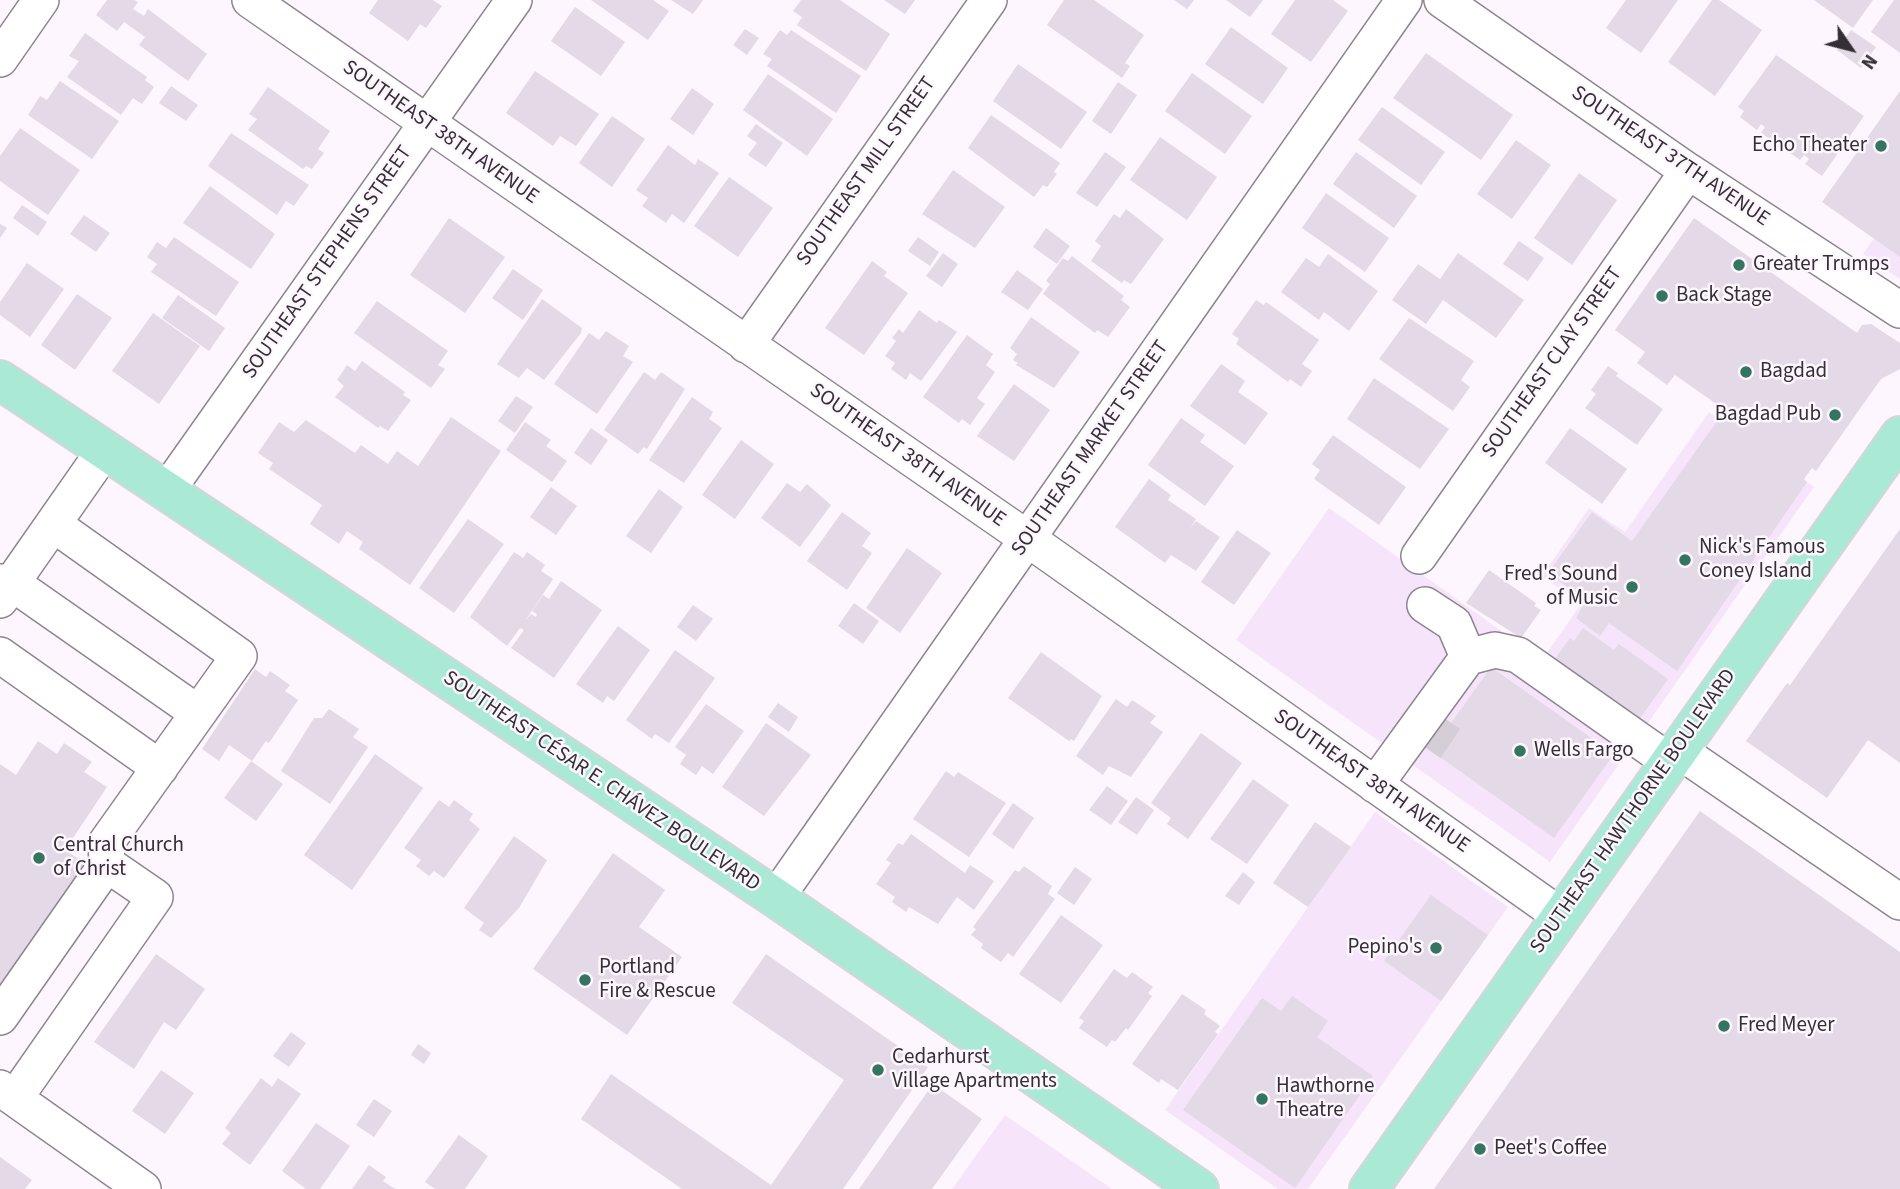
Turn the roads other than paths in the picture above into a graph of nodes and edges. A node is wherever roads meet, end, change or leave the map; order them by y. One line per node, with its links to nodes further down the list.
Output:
1 (41, 0): 7 (street)
2 (250, 0): 8 (street, SOUTHEAST 38TH AVENUE)
3 (514, 0): 8 (street, SOUTHEAST STEPHENS STREET)
4 (989, 0): 11 (street, SOUTHEAST MILL STREET)
5 (1404, 0): 17 (street, SOUTHEAST MARKET STREET)
6 (1442, 0): 9 (street, SOUTHEAST 37TH AVENUE)
7 (0, 59)
8 (426, 124): 11 (street, SOUTHEAST 38TH AVENUE); 15 (street, SOUTHEAST STEPHENS STREET)
9 (1688, 170): 10 (street, SOUTHEAST 37TH AVENUE); 18 (street, SOUTHEAST CLAY STREET)
10 (1900, 310)
11 (746, 345): 17 (street, SOUTHEAST 38TH AVENUE)
12 (0, 380): 14 (main road, SOUTHEAST CÉSAR E. CHÁVEZ BOULEVARD)
13 (1900, 436): 26 (main road, SOUTHEAST HAWTHORNE BOULEVARD)
14 (104, 451): 15 (main road, SOUTHEAST CÉSAR E. CHÁVEZ BOULEVARD); 16 (street)
15 (166, 492): 30 (main road, SOUTHEAST CÉSAR E. CHÁVEZ BOULEVARD)
16 (53, 524): 19 (street); 23 (street)
17 (1028, 539): 28 (street, SOUTHEAST 38TH AVENUE); 30 (street, SOUTHEAST MARKET STREET)
18 (1419, 556)
19 (4, 588): 23 (street)
20 (1425, 604): 22 (street)
21 (0, 654): 27 (street)
22 (1481, 654): 24 (street); 26 (street); 28 (street)
23 (198, 713): 27 (street)
24 (1446, 719)
25 (1426, 748): 28 (street)
26 (1674, 756): 31 (street); 32 (main road, SOUTHEAST HAWTHORNE BOULEVARD)
27 (160, 768): 29 (street)
28 (1383, 790): 32 (street, SOUTHEAST 38TH AVENUE)
29 (107, 864): 33 (street); 34 (street)
30 (776, 898): 36 (main road, SOUTHEAST CÉSAR E. CHÁVEZ BOULEVARD)
31 (1900, 902)
32 (1560, 916): 37 (main road, SOUTHEAST HAWTHORNE BOULEVARD)
33 (0, 1017)
34 (7, 1093): 35 (street)
35 (143, 1189)
36 (1199, 1189)
37 (1369, 1189)

